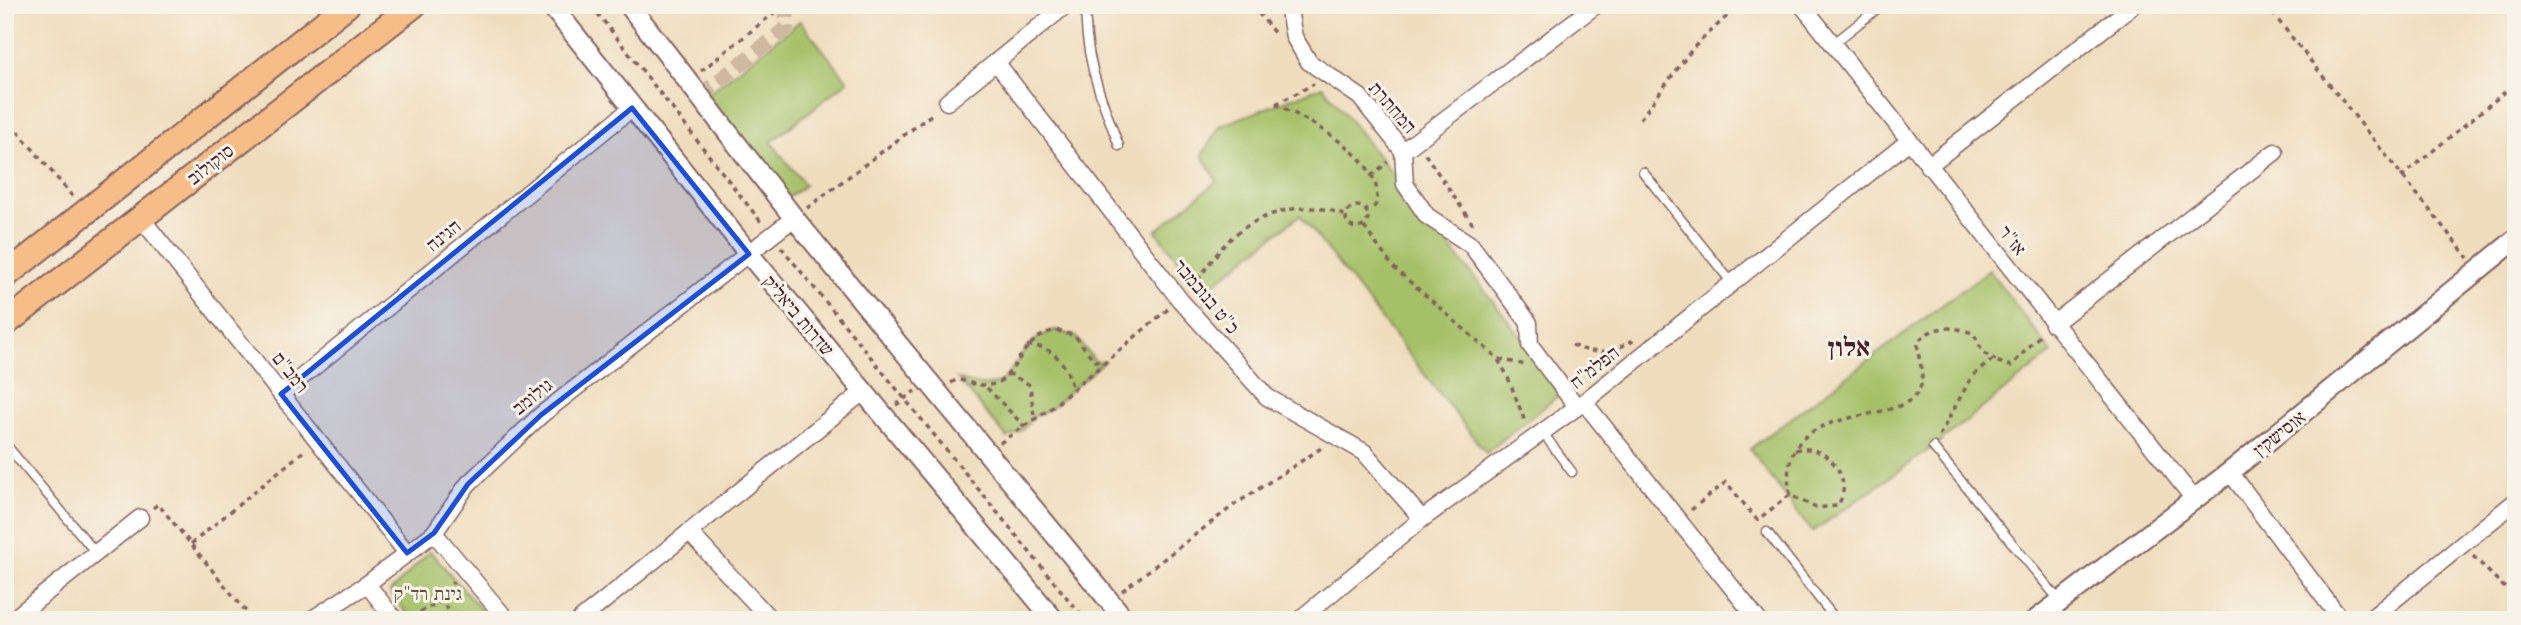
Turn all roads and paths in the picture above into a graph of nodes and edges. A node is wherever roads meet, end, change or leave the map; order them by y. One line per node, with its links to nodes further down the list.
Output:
1 (346, 5): 33 (main road, סוקולוב)
2 (414, 5): 35 (main road, סוקולוב)
3 (551, 5): 22 (street, שדרות ביאליק)
4 (591, 5): 38 (path)
5 (629, 5): 18 (street)
6 (784, 5): 18 (path)
7 (1066, 5): 17 (street)
8 (1086, 5): 26 (lane)
9 (1289, 5): 27 (street, המחתרת)
10 (1596, 5): 27 (street)
11 (1739, 5): 24 (path)
12 (1802, 5): 16 (street, אז"ר)
13 (1882, 5): 16 (lane)
14 (2266, 5): 31 (path)
15 (2134, 6): 29 (street)
16 (1833, 44): 25 (street, אז"ר)
17 (996, 62): 20 (street); 45 (street, כ"ט בנובמבר)
18 (688, 81): 36 (street)
19 (2516, 83): 31 (path)
20 (947, 102): 36 (path)
21 (1276, 104): 32 (path)
22 (632, 108): 41 (street, שדרות ביאליק); 58 (street, הגינה)
23 (5, 116): 33 (path)
24 (1640, 119)
25 (1909, 141): 29 (street, אז"ר); 44 (street, הפלמ"ח)
26 (1119, 146)
27 (1409, 146): 40 (path); 40 (street, המחתרת)
28 (2275, 152): 46 (street)
29 (1928, 166): 46 (street, אז"ר)
30 (1643, 172): 44 (lane)
31 (2401, 177): 42 (path)
32 (1366, 210): 34 (path); 37 (path)
33 (86, 212): 43 (main road, סוקולוב)
34 (1346, 216): 37 (path); 45 (path)
35 (141, 218): 47 (main road, סוקולוב); 58 (street, רמב"ם)
36 (794, 218): 38 (street, גולומב); 54 (street)
37 (1364, 227): 64 (path)
38 (772, 236): 41 (street, גולומב); 59 (path)
39 (2516, 239): 42 (street, אוסישקין)
40 (1471, 244): 60 (street, המחתרת)
41 (749, 254): 57 (street, שדרות ביאליק); 81 (street, גולומב)
42 (2480, 271): 72 (street, אוסישקין)
43 (5, 276)
44 (1732, 284): 50 (street, הפלמ"ח)
45 (1180, 300): 52 (path); 65 (street, כ"ט בנובמבר)
46 (2052, 323): 51 (path); 74 (street, אז"ר)
47 (5, 324)
48 (1572, 345): 50 (path)
49 (1027, 346): 52 (path); 53 (path); 56 (path)
50 (1643, 355): 60 (street, הפלמ"ח)
51 (1996, 360): 68 (path); 69 (path)
52 (1104, 361): 56 (path)
53 (1009, 373): 55 (path); 62 (path)
54 (932, 386): 55 (path); 59 (path); 70 (street)
55 (987, 388): 63 (path)
56 (1072, 389): 62 (path)
57 (863, 392): 61 (street, שדרות ביאליק); 79 (street)
58 (281, 394): 66 (street, רמב"ם)
59 (905, 398): 61 (path); 102 (path)
60 (1580, 405): 64 (street, הפלמ"ח); 78 (street, המחתרת)
61 (883, 415): 101 (street, שדרות ביאליק)
62 (1034, 416): 63 (path)
63 (1025, 428): 70 (path)
64 (1539, 436): 71 (lane); 77 (street, הפלמ"ח)
65 (1339, 438): 77 (street, כ"ט בנובמבר); 91 (path)
66 (317, 439): 82 (path); 85 (street, רמב"ם)
67 (8, 447): 84 (lane)
68 (1933, 447): 89 (lane)
69 (1795, 450): 73 (path); 73 (path)
70 (988, 453): 91 (street)
71 (1572, 471)
72 (2230, 472): 74 (street, אוסישקין); 108 (street)
73 (1790, 495): 78 (path)
74 (2194, 499): 89 (street, אוסישקין)
75 (2516, 501): 83 (street)
76 (140, 518): 82 (path); 84 (street)
77 (1422, 519): 104 (street, הפלמ"ח)
78 (1678, 520): 105 (street, המחתרת)
79 (689, 532): 99 (street); 100 (street)
80 (1767, 532): 106 (lane)
81 (434, 533): 85 (street, גולומב); 86 (street)
82 (191, 544): 93 (path)
83 (2462, 545): 88 (path); 109 (street)
84 (96, 552): 92 (street)
85 (407, 554): 87 (street, גולומב)
86 (463, 567): 90 (path); 98 (street)
87 (368, 584): 94 (street, גולומב); 95 (street)
88 (2516, 599)
89 (2059, 600): 107 (street, אוסישקין)
90 (441, 601): 96 (path); 97 (path)
91 (1109, 601): 103 (street)
92 (12, 620)
93 (253, 620)
94 (311, 620)
95 (395, 620)
96 (406, 620)
97 (456, 620)
98 (507, 620)
99 (580, 620)
100 (771, 620)
101 (1054, 620)
102 (1086, 620)
103 (1125, 620)
104 (1299, 620)
105 (1758, 620)
106 (1836, 620)
107 (2036, 620)
108 (2342, 620)
109 (2369, 620)

